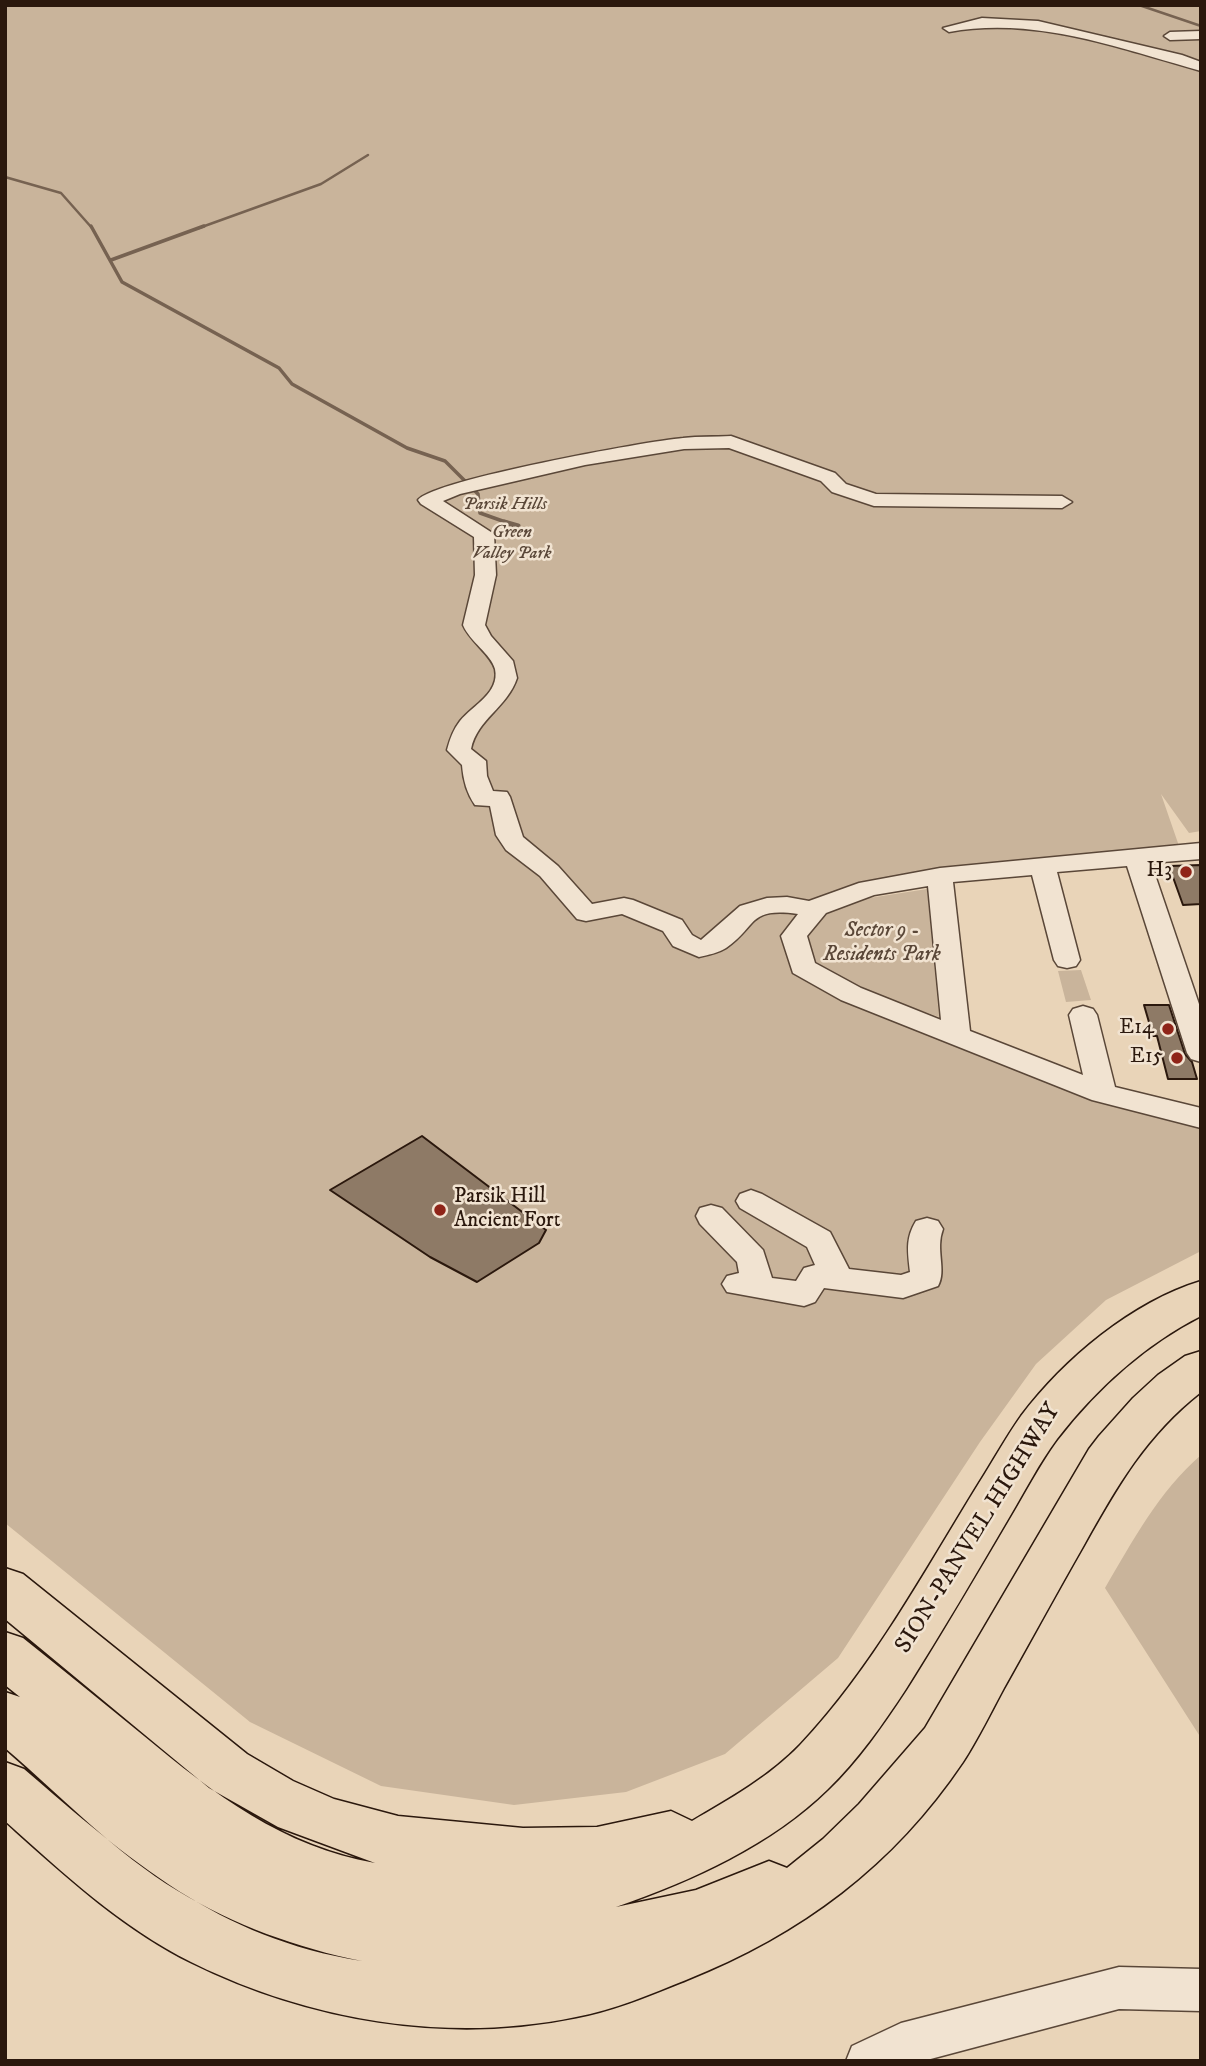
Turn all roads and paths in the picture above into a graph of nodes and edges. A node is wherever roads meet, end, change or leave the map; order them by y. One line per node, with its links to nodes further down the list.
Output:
1 (949, 28): 4 (street)
2 (1201, 35): 3 (street)
3 (1170, 36)
4 (1201, 68)
5 (1062, 502): 10 (street)
6 (1201, 851): 7 (street)
7 (1137, 858): 8 (street); 14 (street)
8 (1043, 867): 9 (street); 11 (street)
9 (940, 876): 10 (street); 13 (street)
10 (814, 911): 13 (street)
11 (1067, 960)
12 (1083, 1015): 15 (street)
13 (957, 1036): 15 (street)
14 (1201, 1053)
15 (1102, 1093): 16 (street)
16 (1201, 1118)
17 (751, 1201): 20 (street)
18 (710, 1216): 20 (street)
19 (927, 1229): 20 (street)
20 (838, 1280)
21 (1201, 1297): 26 (highway, SION-PANVEL HIGHWAY)
22 (1201, 1368): 28 (highway)
23 (5, 1589): 26 (highway)
24 (5, 1654): 29 (highway)
25 (5, 1715): 29 (highway)
26 (817, 1764): 29 (highway)
27 (5, 1786): 28 (highway)
28 (879, 1819): 29 (highway)
29 (569, 1916)
30 (1201, 1990): 31 (street)
31 (868, 2061)

